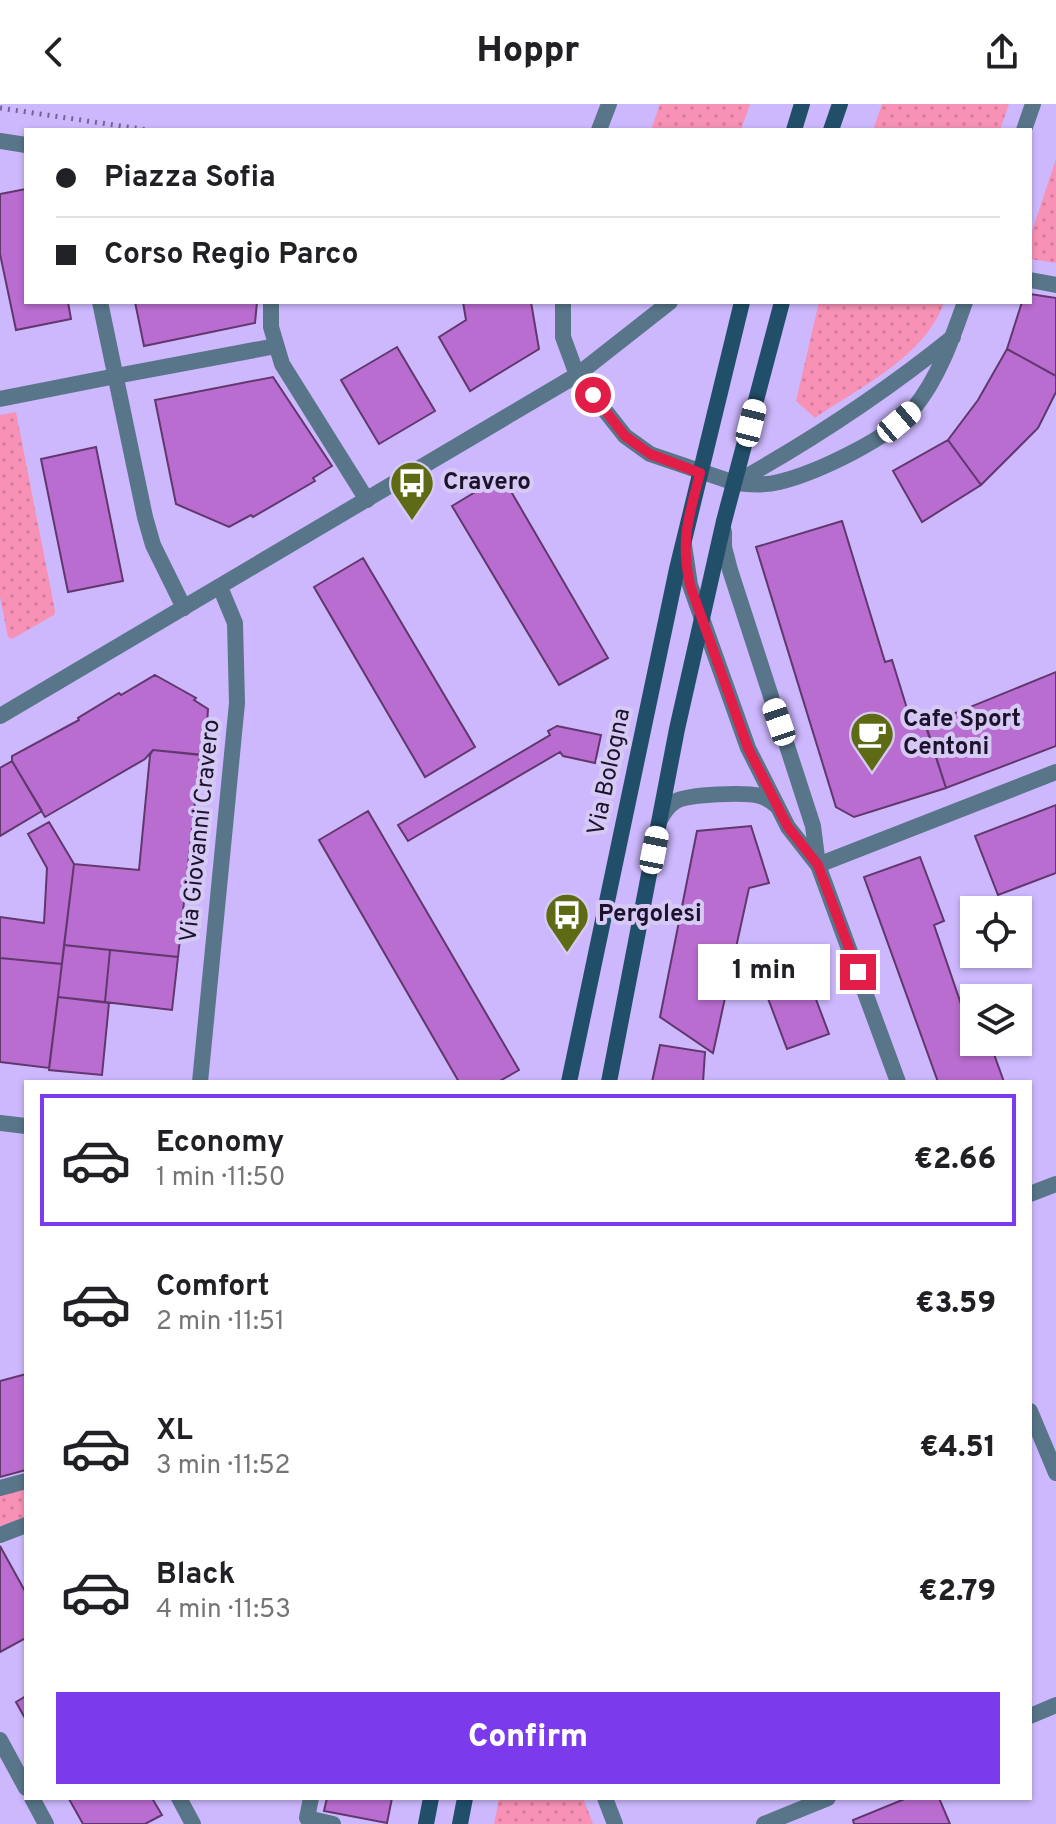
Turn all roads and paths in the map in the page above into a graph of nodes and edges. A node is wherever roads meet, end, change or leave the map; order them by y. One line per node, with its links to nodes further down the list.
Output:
1 (609, 104): 7 (street)
2 (802, 104): 8 (main road)
3 (840, 104): 9 (main road)
4 (1033, 104): 10 (street)
5 (0, 108): 6 (path)
6 (135, 128)
7 (600, 128)
8 (795, 128)
9 (832, 128)
10 (1025, 128)
11 (0, 141): 12 (street)
12 (24, 145)
13 (1032, 280): 14 (street)
14 (1056, 285)
15 (100, 304): 25 (street)
16 (271, 304): 23 (street)
17 (563, 304): 24 (street)
18 (667, 304): 24 (street)
19 (742, 304): 27 (main road, Via Bologna)
20 (781, 304): 28 (main road)
21 (964, 304): 22 (street)
22 (953, 337): 28 (street); 28 (street)
23 (276, 346): 25 (street); 29 (street)
24 (577, 375): 27 (street); 29 (street)
25 (116, 376): 26 (street); 33 (street)
26 (0, 399)
27 (700, 473): 28 (street); 31 (main road, Via Bologna)
28 (735, 483): 30 (main road)
29 (367, 500): 32 (street)
30 (724, 521): 34 (main road); 39 (street)
31 (684, 535): 34 (street); 41 (main road, Via Bologna)
32 (220, 587): 33 (street); 40 (street, Via Giovanni Cravero)
33 (184, 608): 35 (street)
34 (702, 624): 37 (street); 38 (main road)
35 (0, 716)
36 (1056, 772): 39 (street)
37 (777, 806): 38 (street); 39 (street)
38 (660, 820): 42 (main road)
39 (818, 865): 43 (street)
40 (200, 1080)
41 (569, 1080)
42 (609, 1080)
43 (897, 1080)
44 (0, 1123): 45 (street)
45 (24, 1126)
46 (1056, 1184): 47 (street)
47 (1032, 1193)
48 (1032, 1416): 49 (street)
49 (1056, 1473)
50 (24, 1482): 51 (street)
51 (0, 1488)
52 (24, 1526): 53 (street)
53 (0, 1535)
54 (1056, 1705): 55 (street)
55 (1032, 1715)
56 (0, 1740): 57 (street)
57 (24, 1784)
58 (33, 1800): 65 (street)
59 (180, 1800): 66 (street)
60 (311, 1800): 67 (street)
61 (431, 1800): 68 (main road)
62 (465, 1800): 69 (main road)
63 (606, 1800): 70 (street)
64 (823, 1800): 71 (street)
65 (46, 1824)
66 (193, 1824)
67 (333, 1824)
68 (426, 1824)
69 (460, 1824)
70 (615, 1824)
71 (764, 1824)

